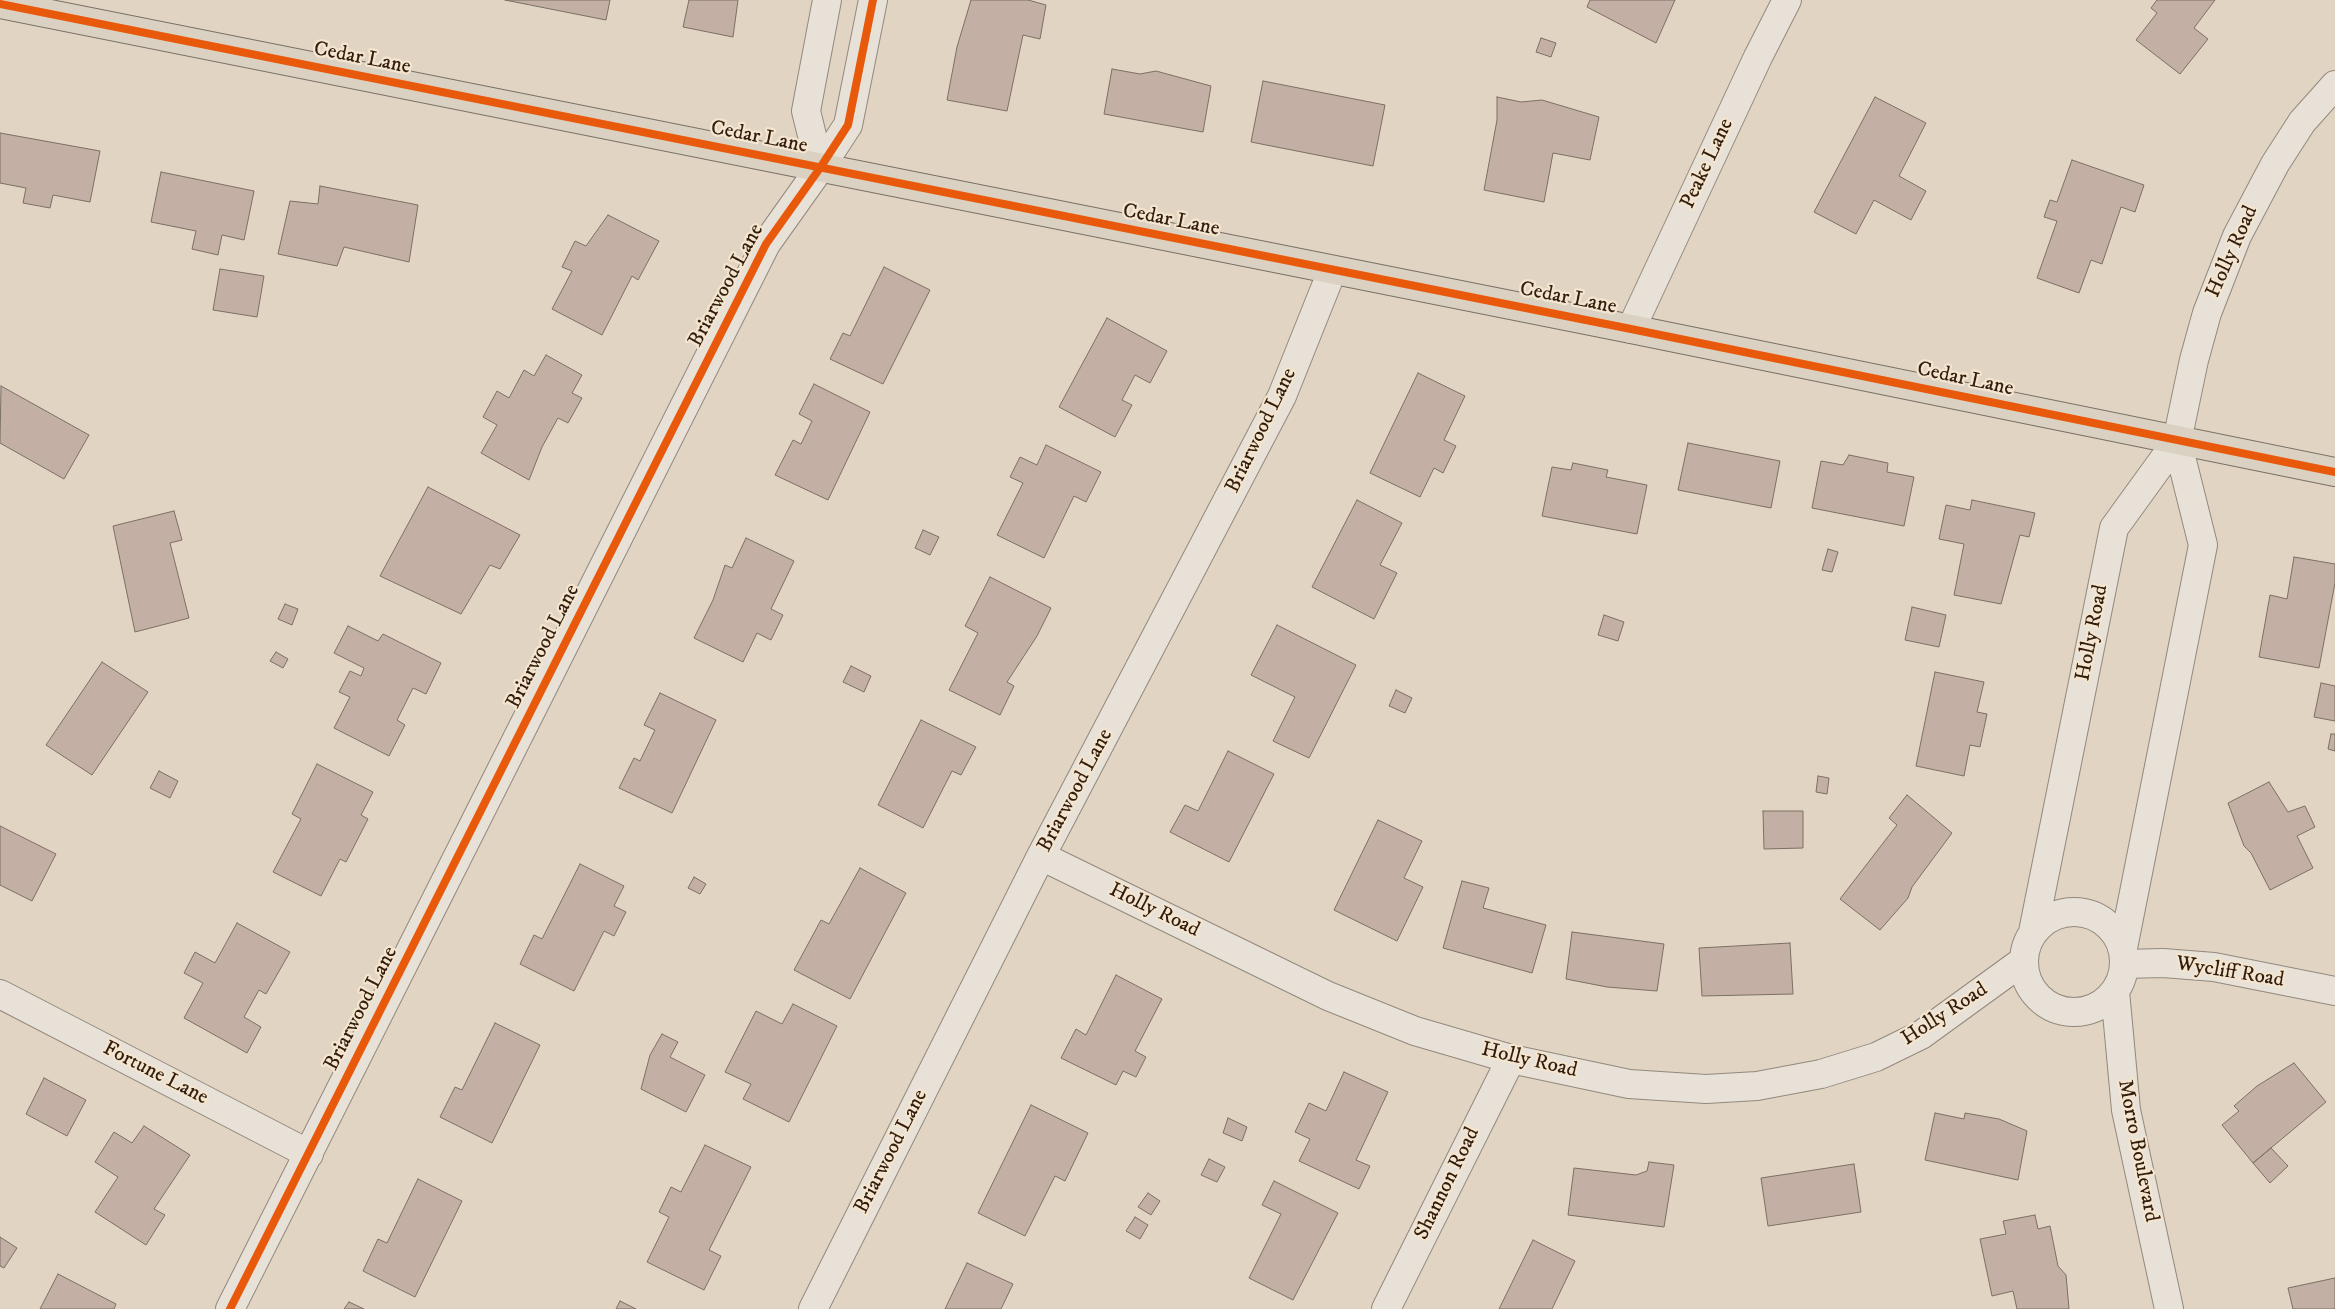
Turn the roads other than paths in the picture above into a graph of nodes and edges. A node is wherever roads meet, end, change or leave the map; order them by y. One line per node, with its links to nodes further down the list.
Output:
1 (827, 0): 6 (street)
2 (873, 0): 6 (street, Briarwood Lane)
3 (1788, 0): 8 (street, Peake Lane)
4 (0, 4): 6 (main road, Cedar Lane)
5 (2335, 85): 9 (street, Holly Road)
6 (820, 168): 7 (main road, Cedar Lane); 19 (street, Briarwood Lane)
7 (1332, 271): 8 (main road, Cedar Lane); 11 (street, Briarwood Lane)
8 (1631, 329): 9 (main road, Cedar Lane)
9 (2177, 441): 10 (main road, Cedar Lane); 12 (street, Holly Road); 13 (street, Holly Road)
10 (2335, 472)
11 (1041, 856): 18 (street, Holly Road); 21 (street, Briarwood Lane)
12 (2033, 932): 13 (street); 14 (street)
13 (2124, 956): 15 (street); 16 (street, Wycliff Road)
14 (2024, 961): 15 (street); 18 (street, Holly Road)
15 (2115, 991): 23 (street, Morro Boulevard)
16 (2335, 991)
17 (0, 994): 19 (street, Fortune Lane)
18 (1511, 1058): 22 (street, Shannon Road)
19 (309, 1154): 20 (street, Briarwood Lane)
20 (230, 1309)
21 (813, 1309)
22 (1386, 1309)
23 (2170, 1309)

